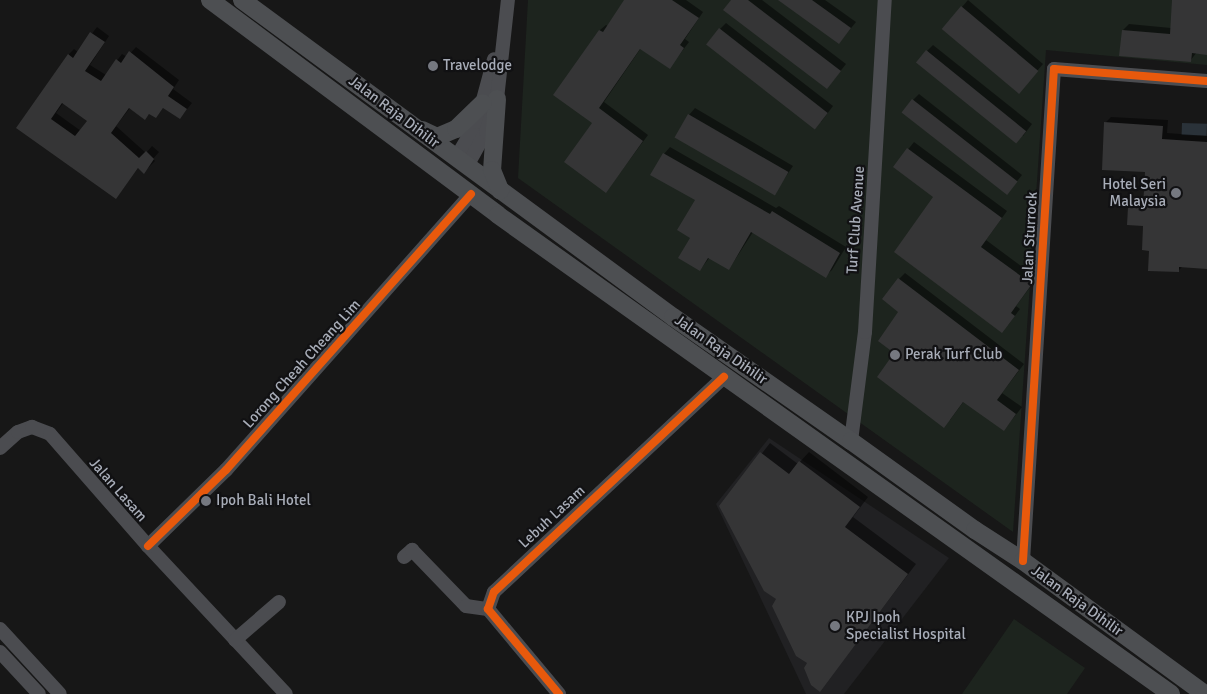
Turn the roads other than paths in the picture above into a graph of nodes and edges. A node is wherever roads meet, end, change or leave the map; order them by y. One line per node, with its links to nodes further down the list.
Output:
1 (210, 0): 9 (main road, Jalan Raja Dihilir)
2 (242, 0): 8 (main road, Jalan Raja Dihilir)
3 (500, 0): 7 (street)
4 (508, 0): 7 (street)
5 (885, 0): 15 (street, Turf Club Avenue)
6 (1207, 80): 21 (street, Jalan Sturrock)
7 (490, 101): 8 (main road); 10 (street); 11 (main road)
8 (415, 127): 10 (main road, Jalan Raja Dihilir)
9 (390, 134): 10 (main road); 12 (main road, Jalan Raja Dihilir)
10 (460, 164): 11 (main road, Jalan Raja Dihilir); 13 (main road)
11 (500, 190): 15 (main road, Jalan Raja Dihilir)
12 (471, 194): 13 (main road, Jalan Raja Dihilir); 19 (street, Lorong Cheah Cheang Lim)
13 (530, 238): 14 (main road, Jalan Raja Dihilir)
14 (724, 376): 18 (main road, Jalan Raja Dihilir); 23 (street, Lebuh Lasam)
15 (851, 441): 17 (main road, Jalan Raja Dihilir)
16 (0, 448): 19 (street, Jalan Lasam)
17 (884, 464): 18 (main road); 21 (main road, Jalan Raja Dihilir)
18 (948, 534): 32 (main road, Jalan Raja Dihilir)
19 (148, 546): 25 (street, Jalan Lasam)
20 (404, 557): 23 (street)
21 (1022, 561): 33 (main road, Jalan Raja Dihilir)
22 (278, 602): 25 (street)
23 (488, 609): 31 (street)
24 (3, 637): 26 (street)
25 (235, 640): 30 (street, Jalan Lasam)
26 (18, 649): 27 (street); 29 (street)
27 (2, 657): 28 (street)
28 (39, 694)
29 (60, 694)
30 (286, 694)
31 (559, 694)
32 (1171, 694)
33 (1205, 694)

